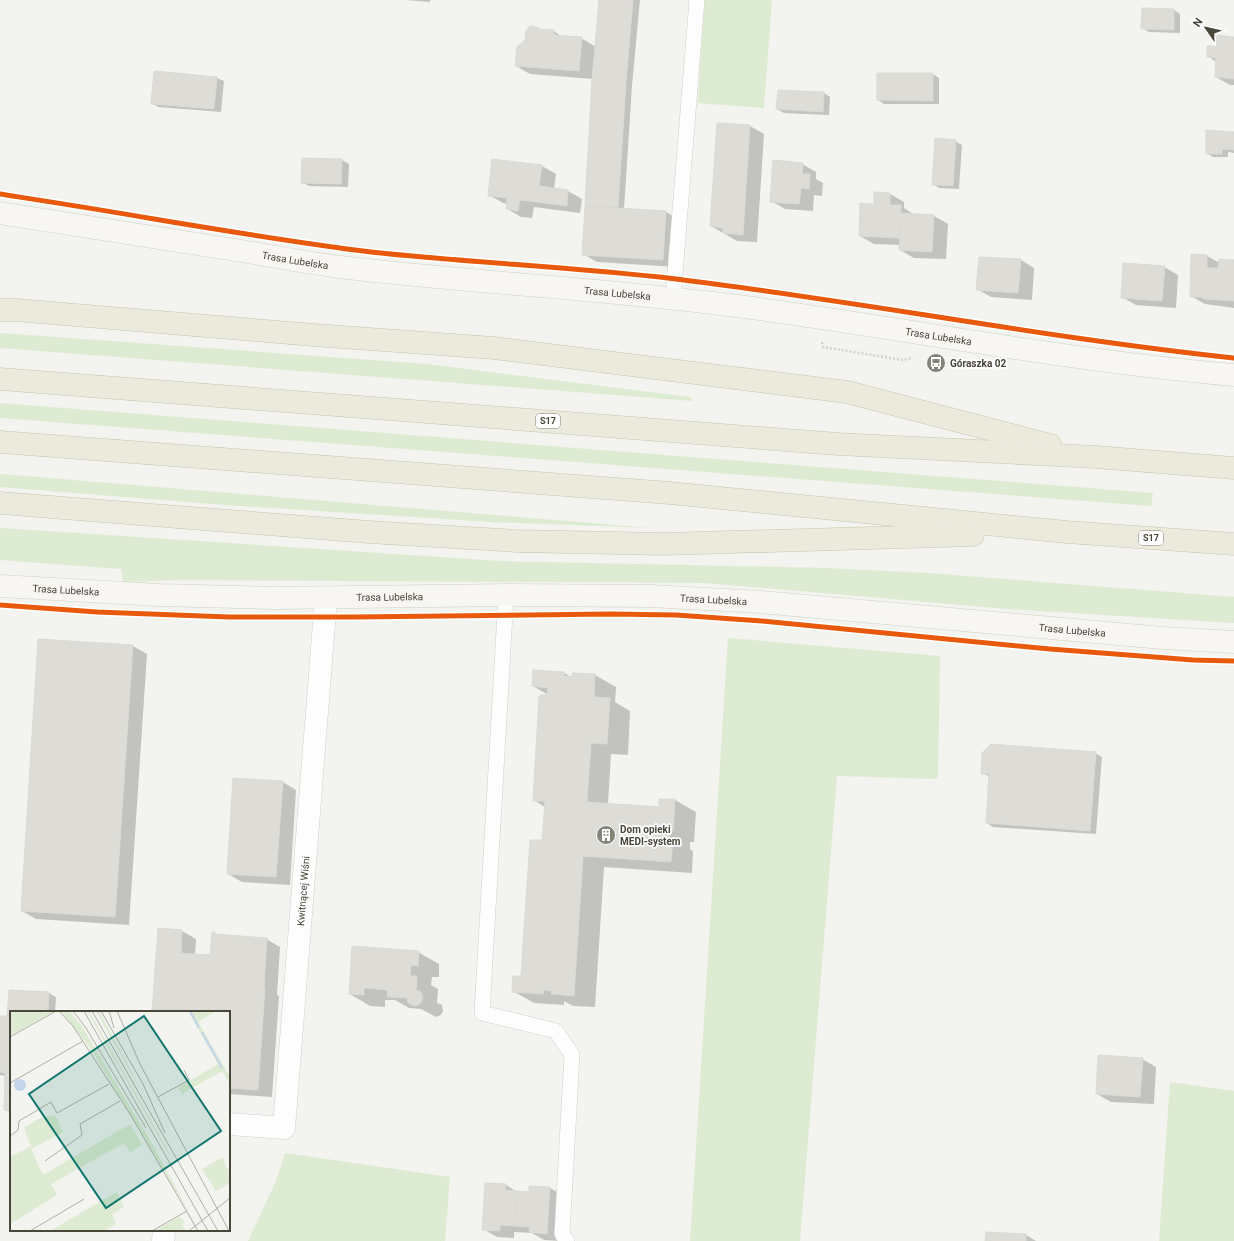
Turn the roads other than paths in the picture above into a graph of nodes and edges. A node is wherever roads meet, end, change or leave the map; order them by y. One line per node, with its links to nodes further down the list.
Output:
1 (697, 0): 3 (lane)
2 (0, 212): 3 (street, Trasa Lubelska)
3 (673, 298): 5 (street, Trasa Lubelska)
4 (5, 308): 8 (highway)
5 (1234, 376)
6 (0, 379): 8 (highway, S17)
7 (0, 442): 11 (highway, S17)
8 (1096, 457): 9 (highway, S17)
9 (1234, 468)
10 (0, 503): 11 (highway)
11 (1067, 532): 12 (highway, S17)
12 (1234, 544)
13 (0, 586): 15 (street, Trasa Lubelska)
14 (506, 596): 15 (street, Trasa Lubelska); 16 (street, Trasa Lubelska); 20 (lane)
15 (326, 598): 17 (street, Kwitnącej Wiśni)
16 (1234, 642)
17 (230, 1124)
18 (164, 1231): 19 (street)
19 (163, 1241)
20 (567, 1241)

